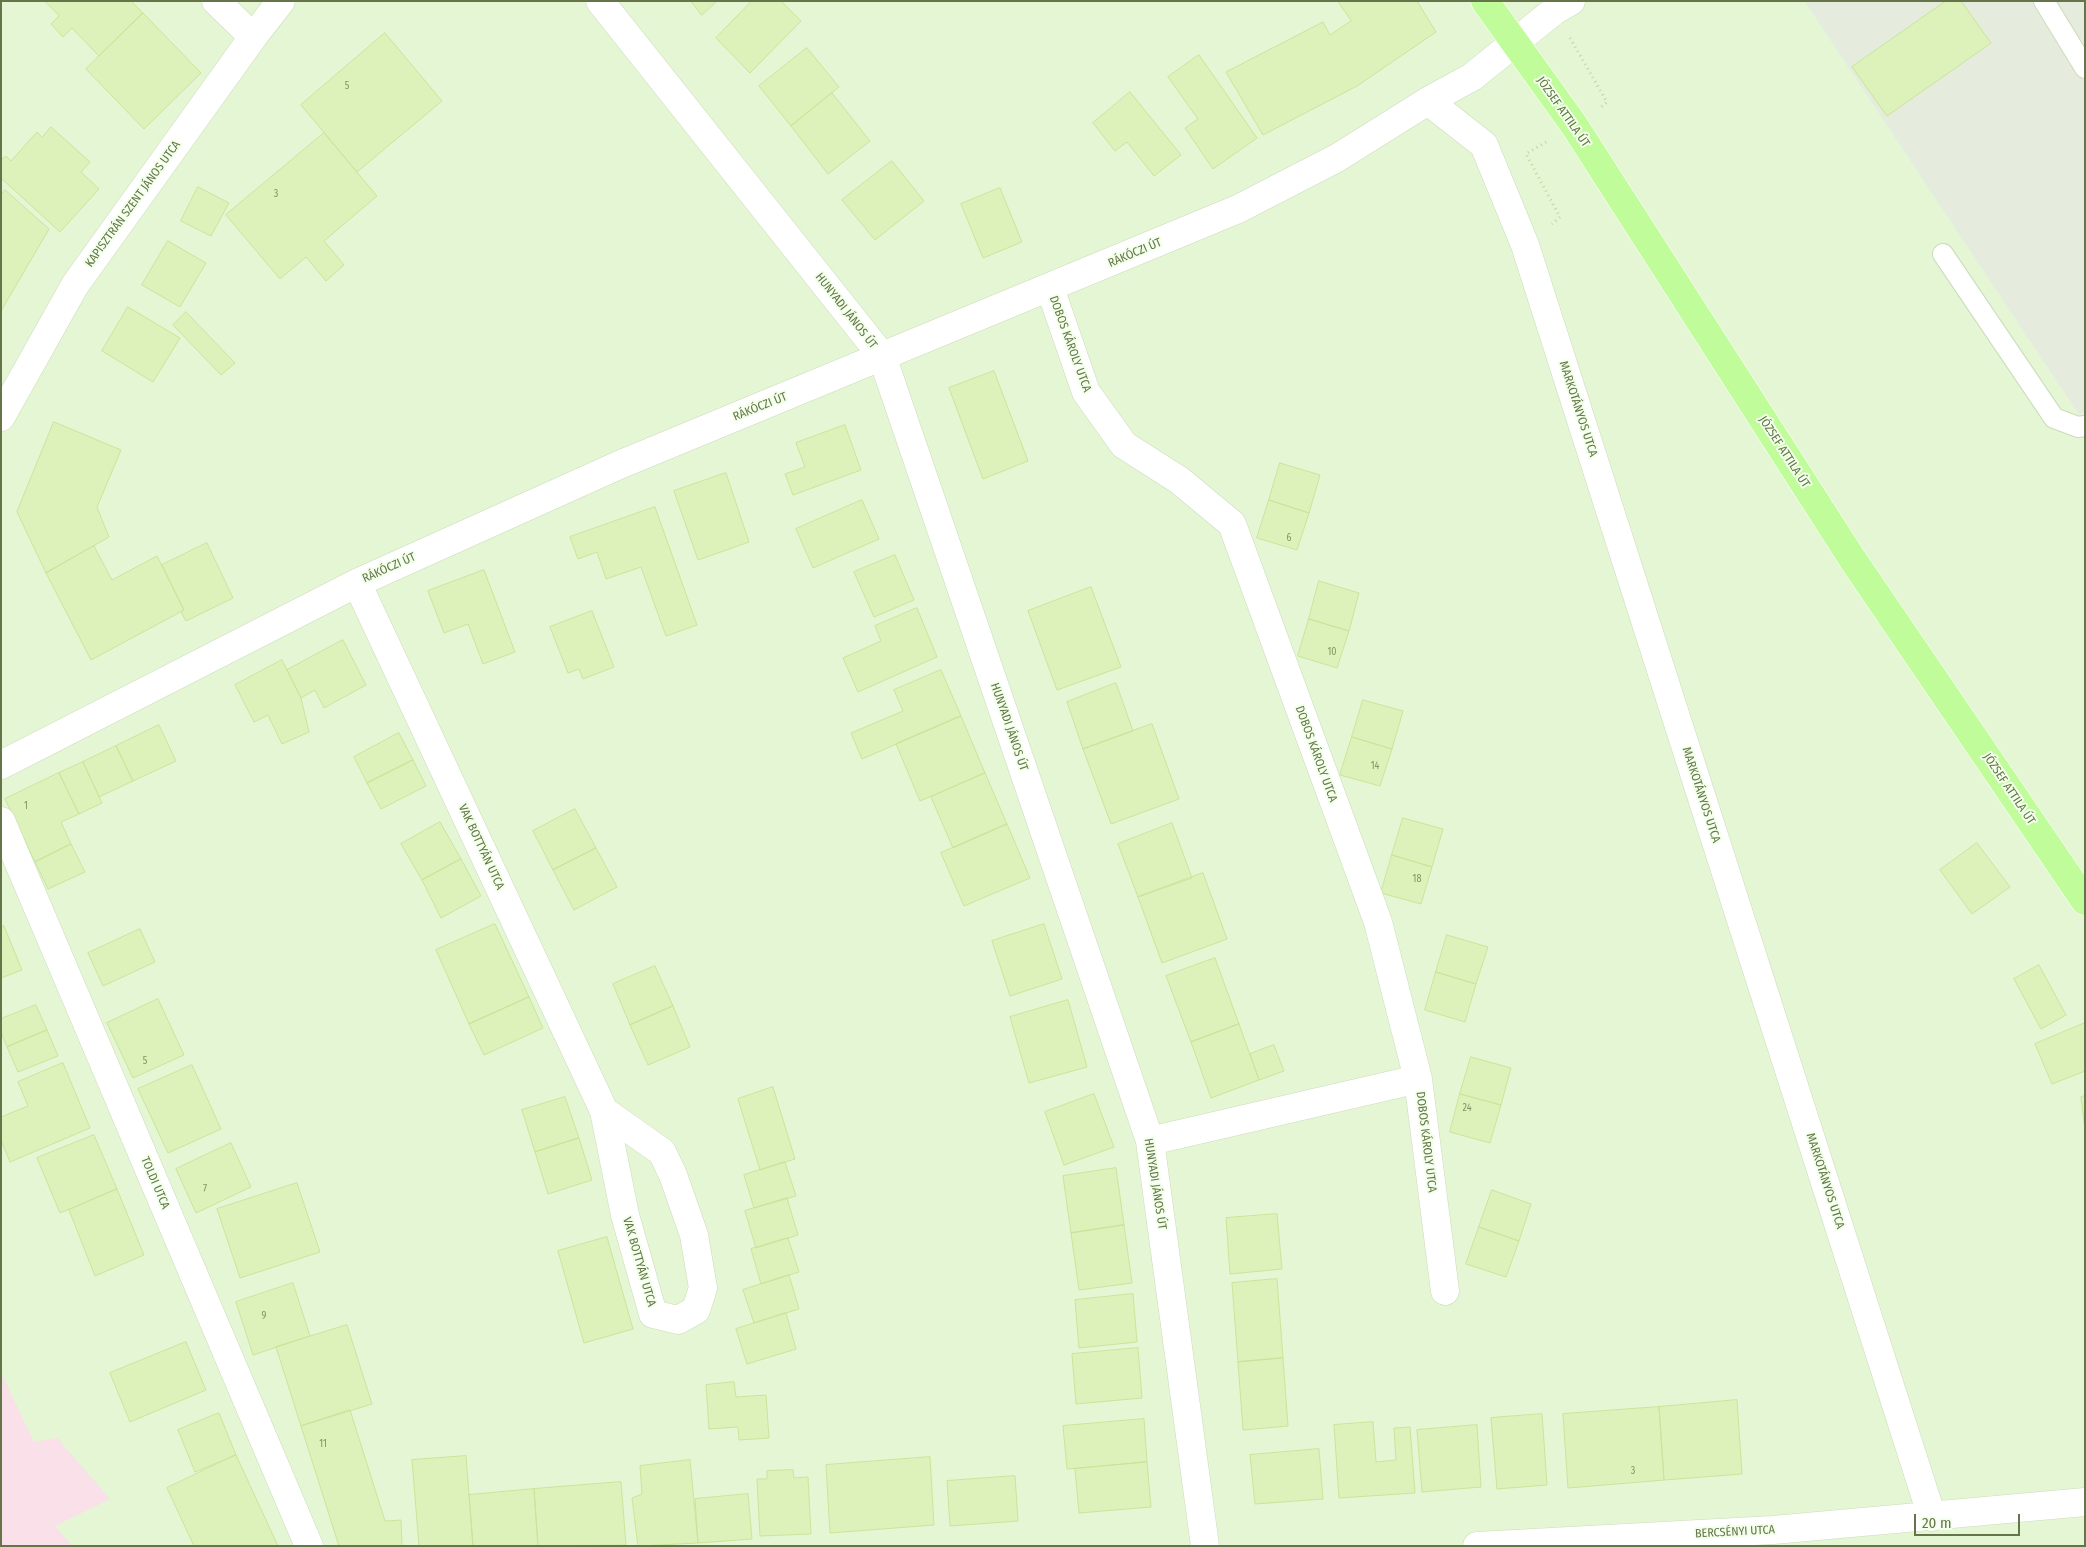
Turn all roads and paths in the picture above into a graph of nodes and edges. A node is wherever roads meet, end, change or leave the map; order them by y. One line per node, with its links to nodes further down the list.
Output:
1 (216, 1): 7 (street)
2 (281, 1): 7 (street, KAPISZTRÁN SZENT JÁNOS UTCA)
3 (600, 1): 15 (street, HUNYADI JÁNOS ÚT)
4 (1485, 1): 8 (main road, JÓZSEF ATTILA ÚT)
5 (2044, 1): 9 (lane)
6 (1562, 6): 8 (street, RÁKÓCZI ÚT); 11 (path)
7 (253, 36): 16 (street, KAPISZTRÁN SZENT JÁNOS UTCA)
8 (1514, 44): 10 (street, RÁKÓCZI ÚT); 11 (main road, JÓZSEF ATTILA ÚT)
9 (2085, 68)
10 (1428, 101): 12 (street, MARKOTÁNYOS UTCA); 14 (street, RÁKÓCZI ÚT)
11 (1574, 125): 12 (path); 21 (main road, JÓZSEF ATTILA ÚT)
12 (1525, 244): 27 (street, MARKOTÁNYOS UTCA)
13 (1943, 254): 17 (lane)
14 (1050, 288): 15 (street, RÁKÓCZI ÚT); 22 (street, DOBOS KÁROLY UTCA)
15 (882, 356): 18 (street, RÁKÓCZI ÚT); 24 (street, HUNYADI JÁNOS ÚT)
16 (1, 417)
17 (2085, 426)
18 (357, 582): 19 (street, RÁKÓCZI ÚT); 23 (street, VAK BOTTYÁN UTCA)
19 (1, 765)
20 (1, 820): 29 (street, TOLDI UTCA)
21 (2085, 901)
22 (1418, 1079): 24 (street); 25 (street, DOBOS KÁROLY UTCA)
23 (604, 1110): 23 (street, VAK BOTTYÁN UTCA)
24 (1150, 1141): 30 (street, HUNYADI JÁNOS ÚT)
25 (1445, 1291)
26 (2085, 1502): 27 (street, BERCSÉNYI UTCA)
27 (1932, 1516): 28 (street, BERCSÉNYI UTCA)
28 (1773, 1538): 31 (street, BERCSÉNYI UTCA)
29 (309, 1546)
30 (1205, 1546)
31 (1477, 1546)

